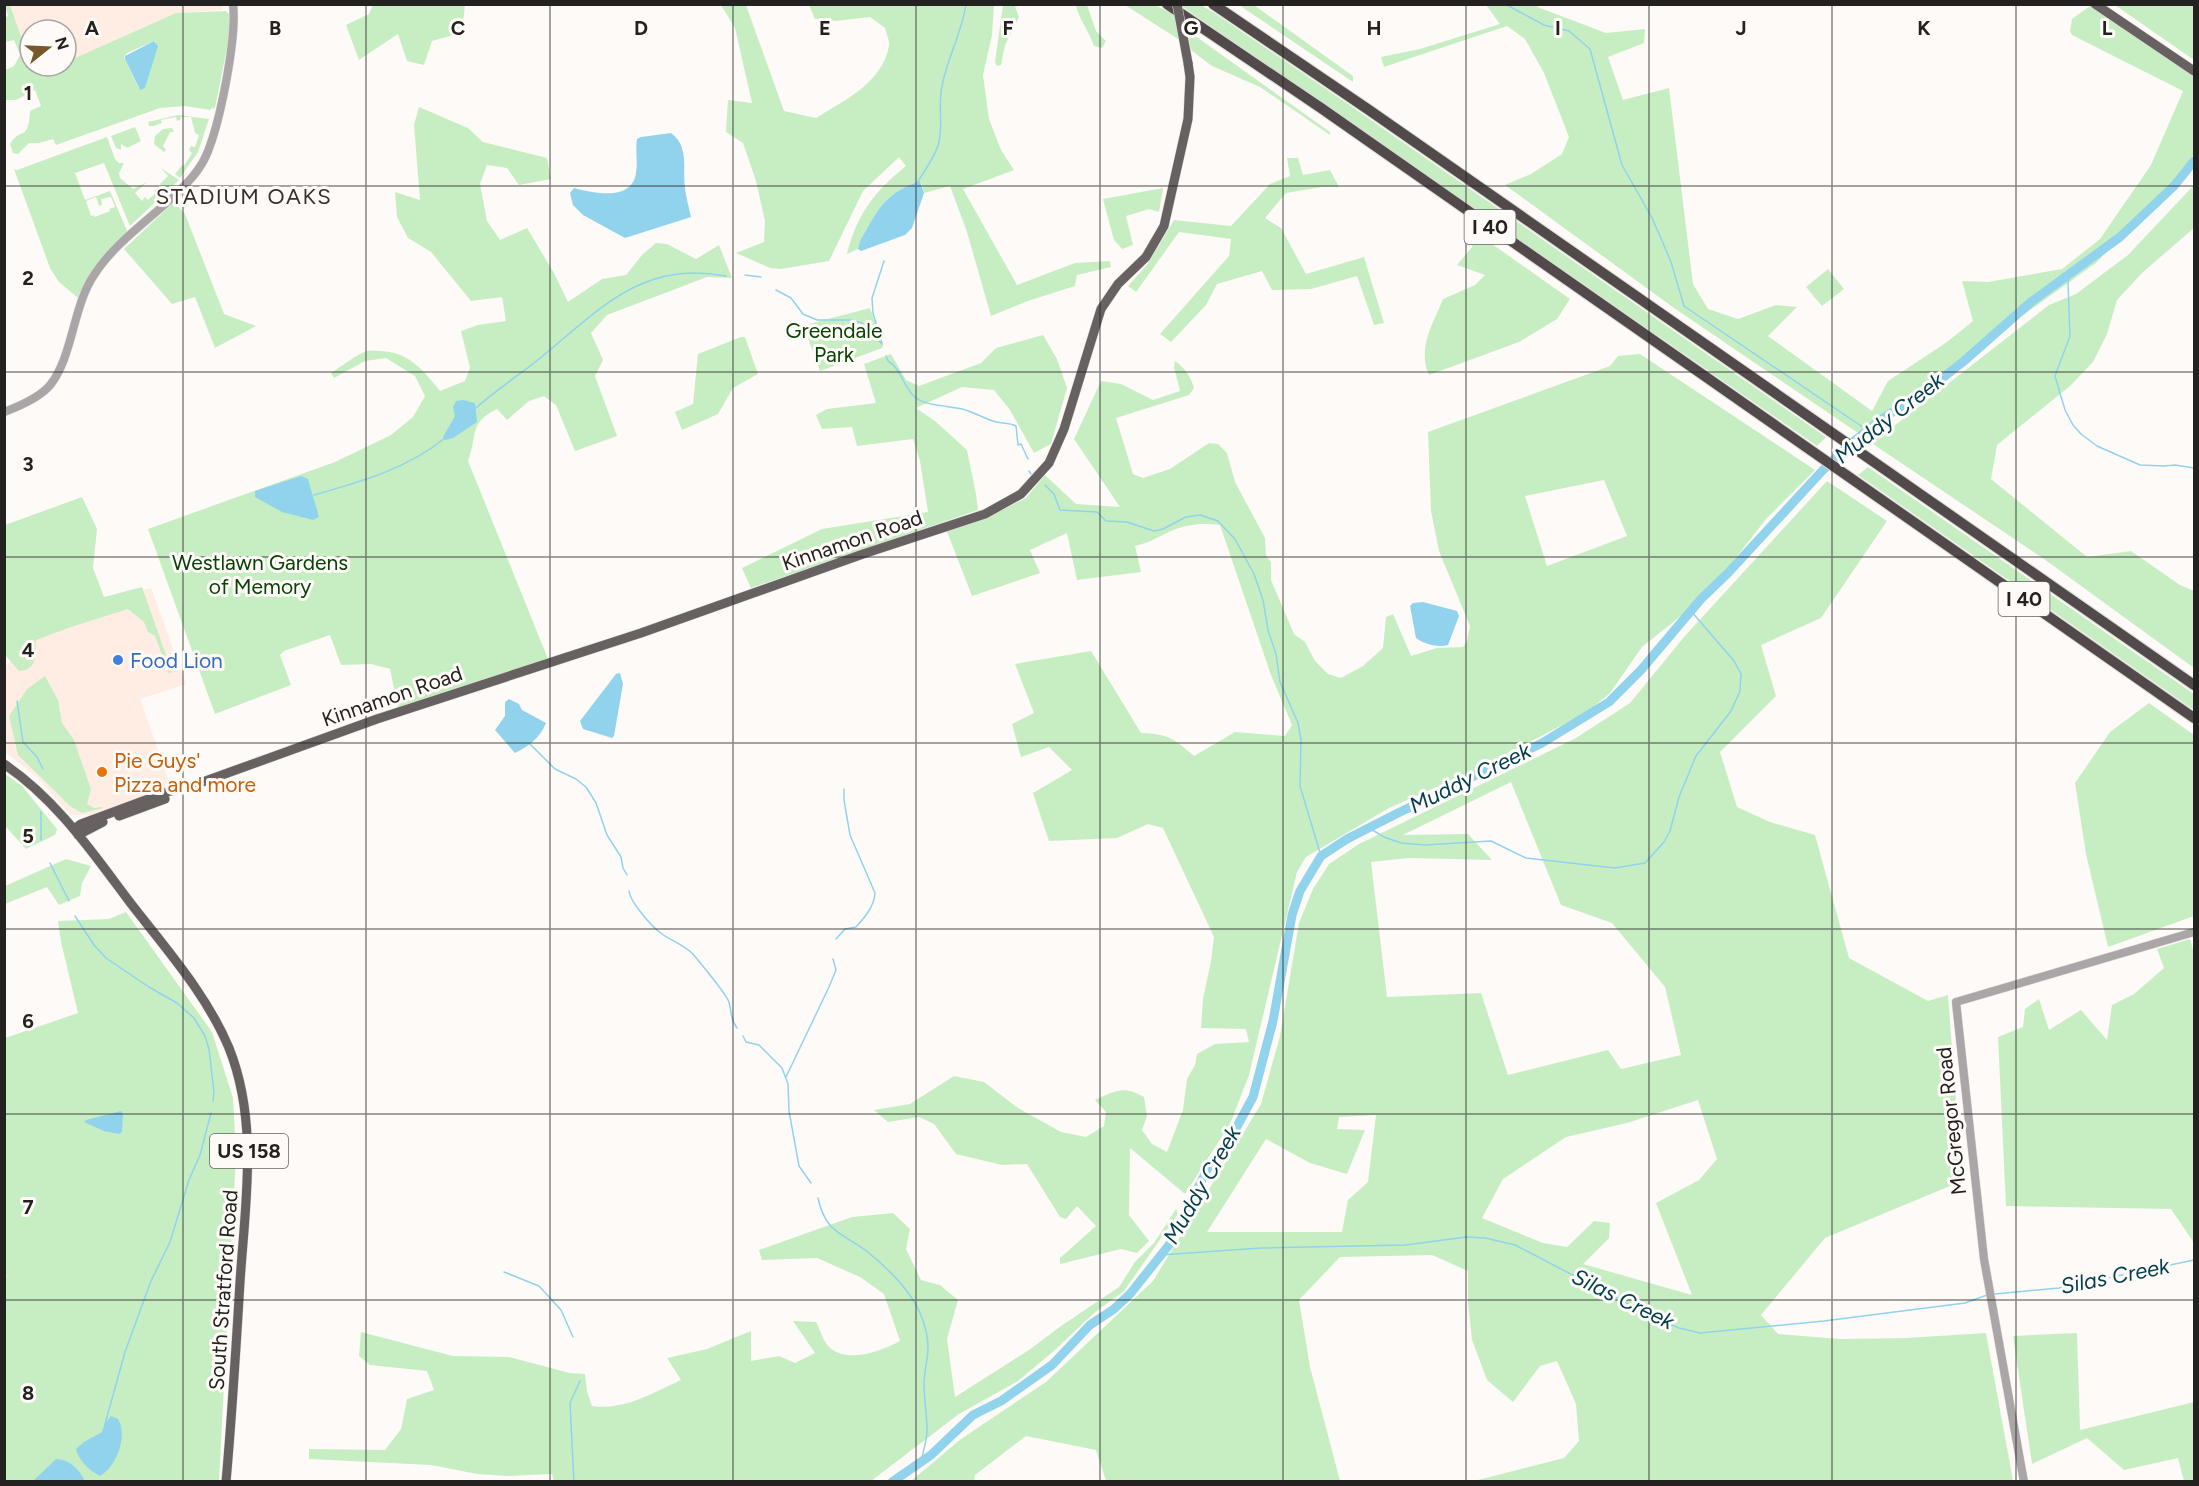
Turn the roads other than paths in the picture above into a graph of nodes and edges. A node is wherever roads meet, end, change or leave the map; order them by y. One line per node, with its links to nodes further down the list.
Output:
1 (233, 4): 7 (street)
2 (1167, 4): 9 (highway, I 40)
3 (1177, 4): 11 (main road, Kinnamon Road, bridge)
4 (1213, 4): 8 (highway, I 40)
5 (2095, 4): 6 (main road)
6 (2194, 71)
7 (4, 412)
8 (2194, 686)
9 (2194, 718)
10 (4, 764): 11 (main road, US 158)
11 (76, 832): 13 (main road, South Stratford Road / US 158)
12 (2194, 932): 14 (street, McGregor Road)
13 (226, 1482)
14 (2024, 1482)

